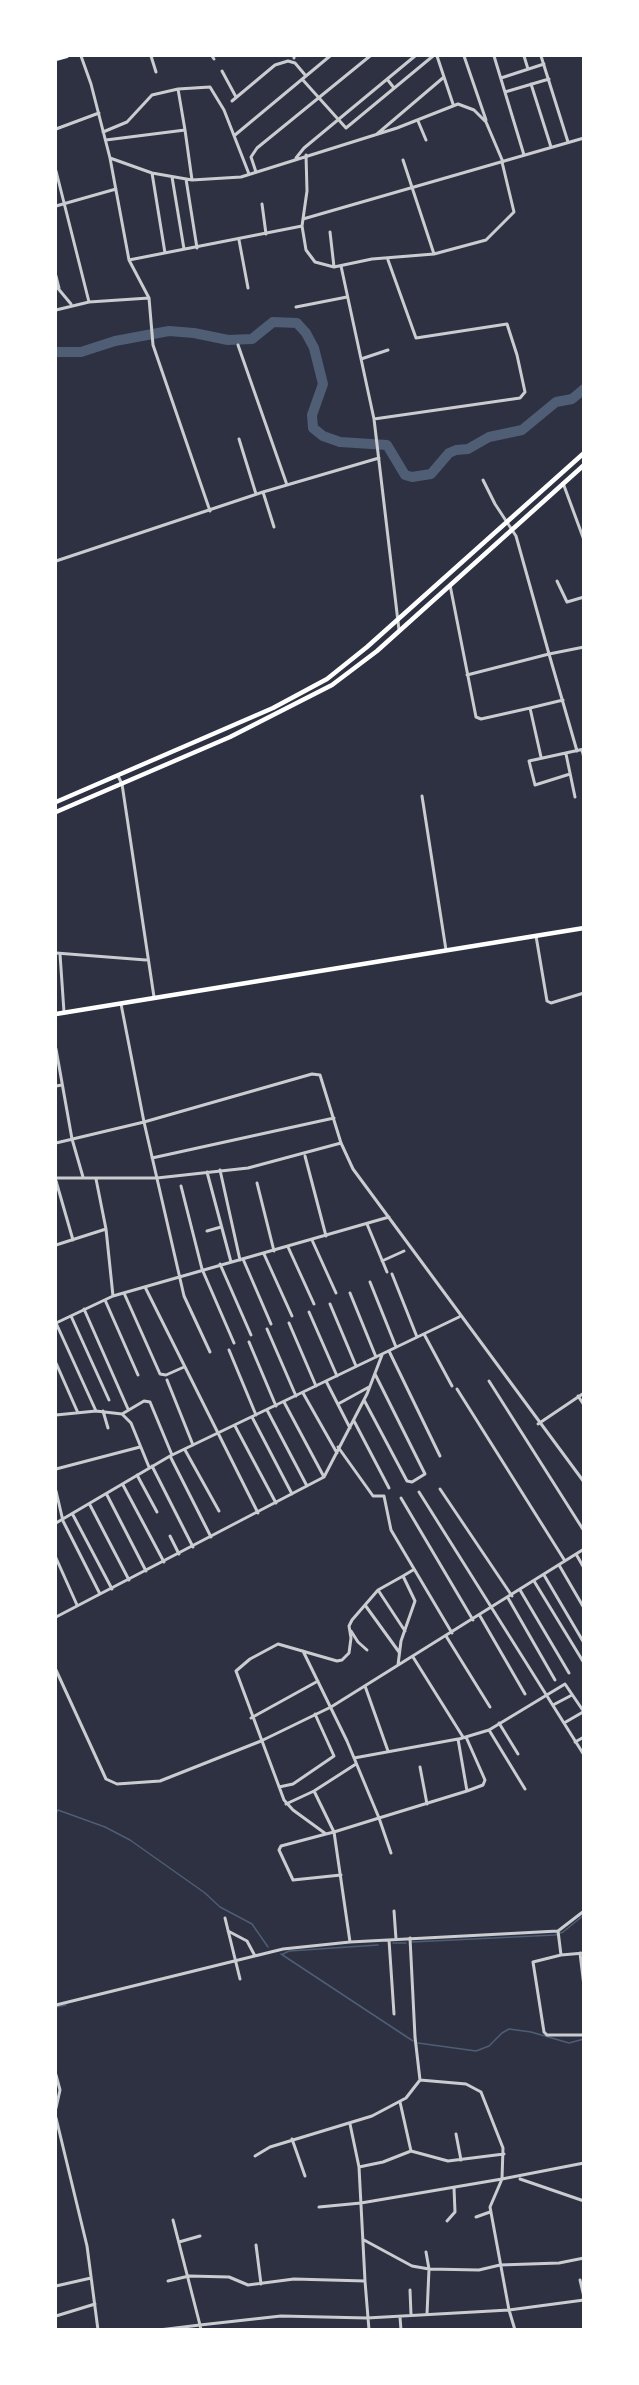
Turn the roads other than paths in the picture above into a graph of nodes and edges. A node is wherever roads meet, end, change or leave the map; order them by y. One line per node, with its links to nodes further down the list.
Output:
1 (68, 56): 12 (main road)
2 (81, 56): 31 (street)
3 (151, 56): 16 (street)
4 (330, 56): 17 (street)
5 (370, 56): 28 (street)
6 (415, 56): 22 (street)
7 (435, 56): 18 (street); 24 (street)
8 (464, 56): 34 (street)
9 (494, 56): 19 (street)
10 (524, 56): 14 (street)
11 (541, 56): 13 (street)
12 (56, 60)
13 (544, 64): 14 (street); 20 (street)
14 (528, 69): 19 (street)
15 (222, 71): 27 (street)
16 (156, 72)
17 (306, 76): 21 (street); 27 (street)
18 (444, 77): 30 (street); 39 (street)
19 (501, 78): 26 (street)
20 (549, 78): 23 (street); 43 (street)
21 (302, 79): 28 (street); 38 (street)
22 (387, 79): 24 (street); 32 (street)
23 (531, 84): 26 (street); 44 (street)
24 (394, 87): 32 (street)
25 (178, 89): 36 (street); 37 (street); 38 (street)
26 (505, 92): 46 (street)
27 (236, 97): 29 (street)
28 (319, 98): 32 (street); 52 (street)
29 (232, 101)
30 (453, 104): 33 (street); 34 (street)
31 (99, 113): 35 (street); 37 (street)
32 (338, 120): 48 (street)
33 (418, 121): 39 (street); 42 (street)
34 (486, 122): 50 (street)
35 (56, 129)
36 (185, 130): 41 (street); 57 (street)
37 (103, 132): 41 (street)
38 (235, 135): 54 (street)
39 (374, 136): 45 (street)
40 (584, 138): 43 (street)
41 (105, 140): 47 (street)
42 (426, 140)
43 (568, 142): 44 (street)
44 (551, 147): 46 (street)
45 (306, 155): 48 (street); 63 (street)
46 (524, 155): 50 (street)
47 (110, 158): 53 (street); 58 (street)
48 (296, 158): 52 (street)
49 (403, 160): 59 (street)
50 (502, 162): 59 (street); 71 (street)
51 (56, 171): 60 (street)
52 (256, 172): 54 (street)
53 (152, 173): 55 (street); 70 (street)
54 (249, 174): 57 (street)
55 (172, 177): 56 (street); 69 (street)
56 (186, 179): 57 (street); 68 (street)
57 (192, 180)
58 (116, 189): 60 (street); 72 (street)
59 (414, 189): 63 (street); 71 (street)
60 (64, 204): 62 (street); 82 (street)
61 (262, 204): 66 (street)
62 (56, 206)
63 (303, 219): 64 (street)
64 (302, 226): 66 (street); 75 (street)
65 (330, 232): 75 (street)
66 (266, 234): 67 (street)
67 (238, 240): 68 (street); 78 (street)
68 (197, 248): 69 (street)
69 (184, 250): 70 (street)
70 (165, 254): 72 (street)
71 (434, 254): 73 (street)
72 (129, 260): 81 (street)
73 (388, 260): 74 (street); 89 (street)
74 (341, 266): 75 (street); 80 (street)
75 (334, 267)
76 (56, 276): 79 (street)
77 (56, 286): 79 (street)
78 (248, 288)
79 (60, 290): 83 (street)
80 (347, 297): 84 (street); 88 (street)
81 (149, 298): 82 (street); 101 (street)
82 (89, 302): 83 (street)
83 (71, 304): 85 (street)
84 (296, 307)
85 (56, 310)
86 (238, 345): 97 (street)
87 (388, 350): 88 (street)
88 (361, 359): 89 (street)
89 (374, 419): 92 (street)
90 (239, 439): 100 (street)
91 (584, 453): 95 (main road)
92 (379, 458): 97 (street); 110 (street)
93 (584, 465): 96 (main road)
94 (483, 480): 102 (street)
95 (552, 482): 98 (main road); 102 (main road)
96 (563, 483): 98 (main road); 105 (street)
97 (287, 485): 99 (street)
98 (558, 488): 104 (main road)
99 (262, 492): 100 (street); 103 (street)
100 (256, 494): 101 (street)
101 (210, 511): 106 (street)
102 (507, 522): 104 (street); 110 (main road)
103 (274, 527)
104 (514, 530): 108 (main road); 113 (street)
105 (584, 540)
106 (56, 561)
107 (557, 581): 109 (street)
108 (450, 585): 111 (main road); 114 (street)
109 (584, 597)
110 (399, 619): 111 (street); 122 (main road)
111 (399, 630): 123 (main road)
112 (584, 647): 113 (street)
113 (549, 654): 114 (street); 115 (street)
114 (467, 675): 116 (street)
115 (563, 700): 116 (street); 117 (street)
116 (530, 708): 119 (street)
117 (581, 750): 118 (street); 120 (street)
118 (566, 753): 119 (street); 121 (street)
119 (541, 757): 121 (street)
120 (584, 758)
121 (570, 774): 125 (street)
122 (117, 775): 123 (street); 126 (main road)
123 (122, 784): 127 (main road); 132 (street)
124 (422, 796): 130 (street)
125 (575, 797)
126 (56, 802)
127 (56, 812)
128 (584, 928): 129 (main road)
129 (536, 936): 130 (main road); 133 (street)
130 (446, 950): 134 (main road)
131 (58, 953): 132 (street); 136 (street)
132 (146, 960): 134 (street)
133 (584, 993)
134 (154, 999): 135 (main road)
135 (122, 1004): 136 (main road); 142 (street)
136 (64, 1012): 137 (main road)
137 (56, 1014)
138 (56, 1049): 139 (street)
139 (62, 1085): 140 (street); 143 (street)
140 (56, 1086)
141 (334, 1118): 142 (street); 145 (street); 147 (street)
142 (144, 1122): 143 (street); 147 (street)
143 (72, 1139): 144 (street); 150 (street)
144 (56, 1143)
145 (341, 1143): 148 (street); 156 (street)
146 (305, 1156): 161 (street)
147 (152, 1158): 151 (street)
148 (220, 1170): 149 (street); 169 (street)
149 (207, 1172): 151 (street); 158 (street)
150 (82, 1177): 152 (street); 153 (street)
151 (157, 1178): 152 (street); 176 (street)
152 (96, 1179): 159 (street)
153 (56, 1180): 162 (street)
154 (257, 1183): 166 (street)
155 (181, 1186): 173 (street)
156 (389, 1217): 157 (street); 190 (street)
157 (367, 1224): 161 (street); 170 (street)
158 (221, 1227): 160 (street); 171 (street)
159 (106, 1229): 162 (street); 182 (street)
160 (207, 1231)
161 (326, 1236): 163 (street)
162 (73, 1240): 164 (street)
163 (312, 1240): 165 (street); 180 (street)
164 (56, 1245)
165 (288, 1247): 166 (street); 184 (street)
166 (274, 1251): 168 (street)
167 (404, 1251): 170 (street)
168 (264, 1254): 169 (street); 189 (street)
169 (241, 1260): 171 (street); 192 (street)
170 (382, 1261): 174 (street)
171 (231, 1262): 172 (street)
172 (220, 1264): 173 (street); 195 (street)
173 (202, 1269): 176 (street); 198 (street)
174 (387, 1272)
175 (392, 1274): 196 (street)
176 (180, 1276): 178 (street); 202 (street)
177 (370, 1282): 199 (street)
178 (145, 1287): 179 (street); 207 (street)
179 (124, 1293): 182 (street); 207 (street)
180 (336, 1293)
181 (350, 1293): 204 (street)
182 (113, 1296): 183 (street)
183 (105, 1300): 186 (street); 209 (street)
184 (314, 1304)
185 (330, 1304): 206 (street)
186 (84, 1309): 188 (street); 228 (street)
187 (309, 1312): 210 (street)
188 (71, 1316): 222 (street); 230 (street)
189 (292, 1316)
190 (459, 1317): 194 (street); 237 (street)
191 (289, 1323): 214 (street)
192 (271, 1324)
193 (267, 1329): 220 (street)
194 (424, 1334): 196 (street); 216 (street)
195 (251, 1335)
196 (417, 1337): 199 (street)
197 (249, 1342): 227 (street)
198 (234, 1343)
199 (396, 1347): 201 (street)
200 (228, 1350): 235 (street)
201 (389, 1351): 203 (street); 248 (street)
202 (210, 1352)
203 (383, 1354): 204 (street); 208 (street)
204 (376, 1357): 206 (street)
205 (56, 1363): 232 (street)
206 (356, 1366): 210 (street)
207 (184, 1367): 241 (street)
208 (375, 1374): 215 (street); 223 (street)
209 (138, 1375)
210 (337, 1376): 213 (street)
211 (167, 1380): 242 (street)
212 (489, 1381): 271 (street)
213 (326, 1382): 214 (street); 225 (street)
214 (316, 1386): 218 (street)
215 (371, 1386): 223 (street); 225 (street)
216 (452, 1386)
217 (457, 1389): 279 (street)
218 (303, 1393): 220 (street); 246 (street)
219 (584, 1393): 221 (street)
220 (296, 1396): 224 (street)
221 (578, 1396): 226 (street); 237 (street)
222 (109, 1400)
223 (364, 1400): 236 (street)
224 (284, 1402): 227 (street); 252 (street)
225 (338, 1404): 240 (street)
226 (584, 1405)
227 (276, 1406): 229 (street)
228 (128, 1409): 234 (street); 247 (street)
229 (267, 1410): 235 (street); 255 (street)
230 (96, 1411): 231 (street); 232 (street)
231 (104, 1411): 234 (street); 239 (street)
232 (78, 1413): 233 (street)
233 (56, 1414)
234 (122, 1414): 243 (street)
235 (254, 1417): 238 (street); 260 (street)
236 (354, 1421): 240 (street); 256 (street)
237 (538, 1424): 253 (street)
238 (235, 1426): 241 (street); 263 (street)
239 (108, 1428)
240 (350, 1428): 244 (street)
241 (218, 1434): 242 (street); 267 (street)
242 (193, 1445): 245 (street)
243 (141, 1447): 249 (street); 250 (street)
244 (338, 1447): 246 (street); 283 (street)
245 (185, 1450): 247 (street); 265 (street)
246 (337, 1453): 252 (street)
247 (171, 1456): 249 (street); 273 (street)
248 (440, 1456)
249 (150, 1467): 251 (street); 274 (street)
250 (56, 1469)
251 (137, 1475): 254 (street); 266 (street)
252 (324, 1477): 255 (street)
253 (584, 1482)
254 (123, 1485): 261 (street); 280 (street)
255 (307, 1486): 260 (street)
256 (389, 1488)
257 (440, 1489): 293 (street)
258 (56, 1491): 269 (street)
259 (419, 1492): 296 (street)
260 (292, 1494): 263 (street)
261 (107, 1495): 264 (street); 284 (street)
262 (401, 1498): 301 (street)
263 (276, 1503): 267 (street)
264 (90, 1505): 268 (street); 287 (street)
265 (219, 1511)
266 (158, 1512)
267 (258, 1513): 273 (street)
268 (73, 1515): 269 (street); 289 (street)
269 (63, 1521): 270 (street); 292 (street)
270 (56, 1523)
271 (584, 1531)
272 (170, 1536): 276 (street)
273 (211, 1537): 274 (street)
274 (193, 1547): 276 (street)
275 (584, 1550): 277 (street)
276 (179, 1554): 280 (street)
277 (576, 1554): 279 (street); 282 (street)
278 (56, 1558): 295 (street)
279 (565, 1561): 281 (street)
280 (164, 1562): 284 (street)
281 (559, 1565): 285 (street); 297 (street)
282 (584, 1568)
283 (413, 1570): 286 (street); 304 (street)
284 (146, 1571): 287 (street)
285 (544, 1575): 288 (street); 306 (street)
286 (403, 1576): 290 (street); 303 (street)
287 (129, 1580): 289 (street)
288 (534, 1581): 291 (street); 311 (street)
289 (112, 1589): 292 (street)
290 (378, 1590): 294 (street); 303 (street)
291 (520, 1590): 293 (street); 314 (street)
292 (101, 1594): 295 (street)
293 (510, 1597): 296 (street); 315 (street)
294 (364, 1605): 302 (street); 309 (street)
295 (77, 1606): 299 (street)
296 (493, 1608): 300 (street); 319 (street)
297 (584, 1608)
298 (56, 1610): 299 (street)
299 (57, 1616)
300 (480, 1616): 301 (street); 318 (street)
301 (473, 1620): 304 (street)
302 (349, 1626): 307 (street); 308 (street)
303 (405, 1631): 309 (street)
304 (452, 1633): 305 (street)
305 (446, 1636): 310 (street); 323 (street)
306 (584, 1643)
307 (367, 1650)
308 (303, 1651): 316 (street); 326 (street)
309 (399, 1653): 312 (street)
310 (413, 1657): 312 (street); 330 (street)
311 (584, 1663)
312 (398, 1666): 317 (street)
313 (56, 1672): 333 (street)
314 (569, 1673)
315 (555, 1680)
316 (318, 1681): 322 (street); 326 (street)
317 (365, 1686): 322 (street); 335 (street)
318 (525, 1694)
319 (546, 1694): 320 (street); 321 (street); 327 (street)
320 (572, 1695): 321 (street); 324 (street)
321 (553, 1705): 328 (street)
322 (331, 1707): 325 (street); 338 (street)
323 (490, 1707)
324 (583, 1712): 328 (street)
325 (315, 1714): 333 (street); 341 (street)
326 (251, 1718): 333 (street)
327 (499, 1723): 329 (street); 336 (street)
328 (564, 1724): 334 (street)
329 (489, 1730): 330 (street); 342 (street)
330 (464, 1737): 332 (street); 344 (street)
331 (584, 1737): 334 (street)
332 (458, 1739): 335 (street); 344 (street)
333 (261, 1741): 341 (street)
334 (575, 1742): 337 (street)
335 (388, 1750): 338 (street)
336 (518, 1754)
337 (584, 1755)
338 (354, 1758): 339 (street)
339 (356, 1764): 343 (street); 347 (street)
340 (420, 1767): 346 (street)
341 (279, 1789): 345 (street)
342 (525, 1789)
343 (314, 1791): 345 (street); 348 (street)
344 (467, 1791): 346 (street)
345 (286, 1804): 349 (street)
346 (427, 1804): 347 (street)
347 (379, 1818): 348 (street); 350 (street)
348 (334, 1832): 349 (street); 351 (street)
349 (326, 1834): 351 (street)
350 (391, 1853)
351 (341, 1875): 360 (street)
352 (394, 1911): 358 (street)
353 (584, 1911): 356 (street)
354 (225, 1918): 355 (street)
355 (228, 1931): 363 (street); 364 (street)
356 (558, 1933): 357 (street); 362 (street)
357 (410, 1938): 358 (street); 371 (street)
358 (396, 1939): 359 (street)
359 (389, 1940): 360 (street); 368 (street)
360 (350, 1942): 363 (street)
361 (582, 1953): 362 (street); 366 (street)
362 (561, 1955): 369 (street)
363 (255, 1956): 364 (street)
364 (235, 1960): 365 (street); 367 (street)
365 (240, 1979)
366 (584, 1986)
367 (56, 2005)
368 (394, 2014)
369 (584, 2034)
370 (56, 2074): 373 (street)
371 (420, 2080): 372 (street); 379 (street)
372 (400, 2102): 375 (street); 378 (street)
373 (56, 2108)
374 (56, 2118): 404 (street)
375 (350, 2124): 377 (street); 383 (street)
376 (456, 2134): 381 (street)
377 (292, 2139): 380 (street); 384 (street)
378 (411, 2151): 381 (street); 383 (street)
379 (504, 2154): 381 (street); 386 (street)
380 (255, 2156)
381 (461, 2160)
382 (584, 2163): 385 (street)
383 (359, 2167): 389 (street)
384 (305, 2176)
385 (518, 2178): 386 (street); 388 (street)
386 (502, 2180): 387 (street); 391 (street)
387 (454, 2188): 389 (street); 394 (street)
388 (584, 2201)
389 (362, 2203): 390 (street); 396 (street)
390 (319, 2207)
391 (490, 2212): 392 (street); 401 (street)
392 (476, 2217)
393 (173, 2220): 397 (street)
394 (447, 2221)
395 (200, 2236): 397 (street)
396 (364, 2238): 402 (street); 407 (street)
397 (179, 2242): 403 (street)
398 (256, 2245): 408 (street)
399 (426, 2252): 402 (street)
400 (584, 2258): 401 (street)
401 (500, 2265): 402 (street); 413 (street)
402 (429, 2269): 414 (street)
403 (189, 2276): 406 (street); 408 (street); 419 (street)
404 (92, 2278): 409 (street); 412 (street)
405 (580, 2280): 411 (street)
406 (168, 2281)
407 (365, 2281): 408 (street); 418 (street)
408 (261, 2284)
409 (56, 2286)
410 (410, 2290): 416 (street)
411 (584, 2299): 413 (street)
412 (95, 2304): 415 (street); 420 (street)
413 (510, 2310): 414 (street); 424 (street)
414 (427, 2314): 416 (street)
415 (56, 2316)
416 (411, 2316): 417 (street)
417 (400, 2317): 418 (street); 423 (street)
418 (367, 2318): 419 (street); 422 (street)
419 (200, 2327): 421 (street)
420 (98, 2330)
421 (159, 2330)
422 (369, 2330)
423 (402, 2330)
424 (514, 2330)

